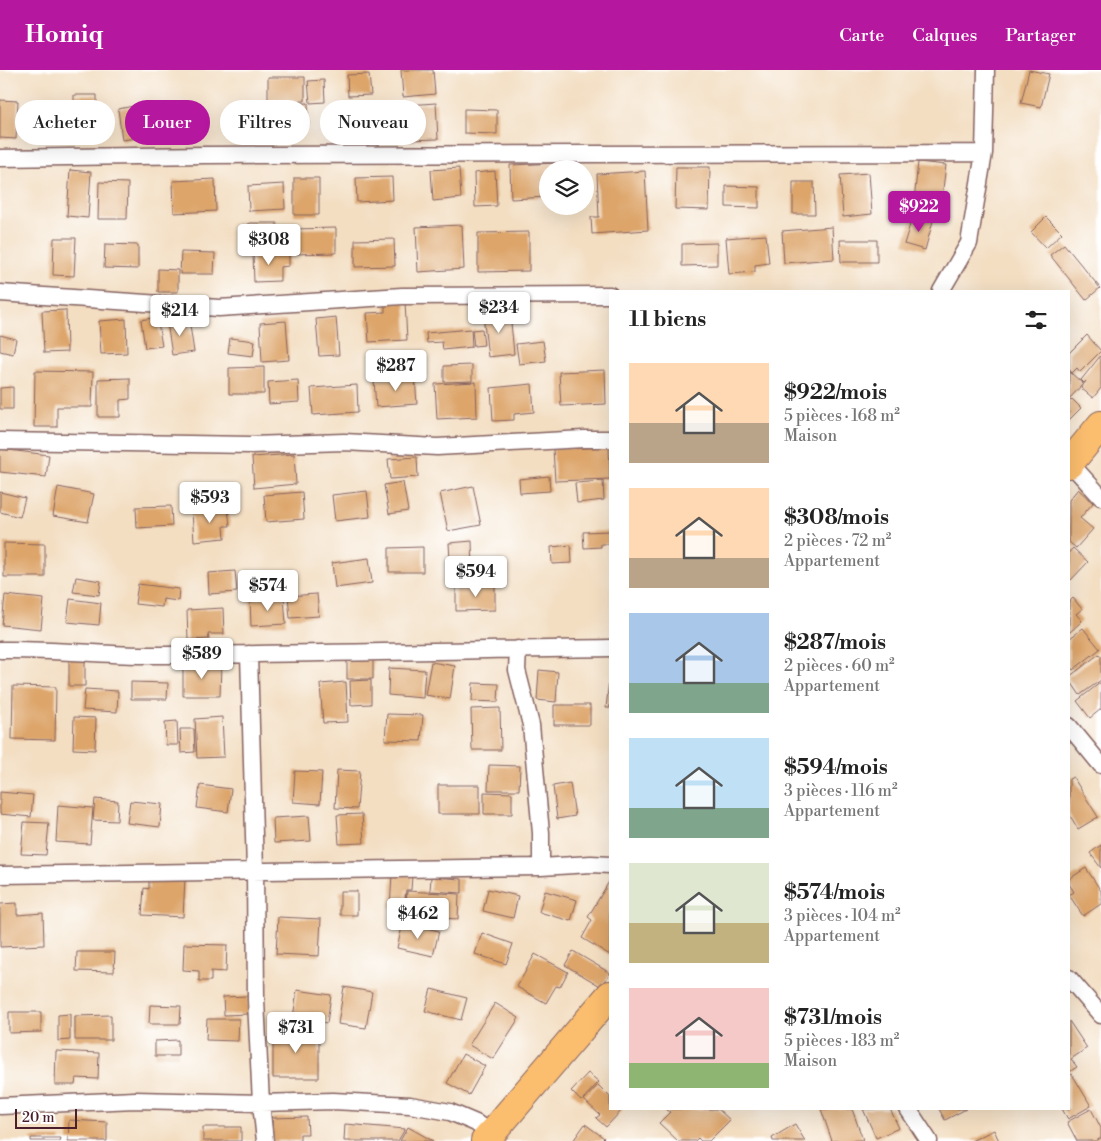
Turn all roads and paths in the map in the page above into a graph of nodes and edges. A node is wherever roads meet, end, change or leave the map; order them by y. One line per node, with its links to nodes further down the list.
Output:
1 (986, 70): 2 (street)
2 (984, 153): 3 (street); 4 (street)
3 (0, 158)
4 (942, 290)
5 (0, 293): 6 (street)
6 (609, 295)
7 (1101, 425): 10 (highway)
8 (609, 440): 9 (street)
9 (0, 442)
10 (1070, 462)
11 (1070, 464): 12 (street)
12 (1101, 497)
13 (609, 648): 14 (street)
14 (518, 649): 16 (street); 20 (street)
15 (0, 650): 16 (street)
16 (249, 654): 21 (street)
17 (1070, 727): 18 (street)
18 (1101, 766)
19 (609, 866): 20 (street)
20 (541, 867): 21 (street)
21 (255, 871): 22 (street); 26 (street)
22 (0, 875)
23 (1070, 979): 25 (street)
24 (609, 996): 29 (highway)
25 (1101, 1015)
26 (261, 1103): 27 (street); 29 (street); 30 (street)
27 (0, 1106)
28 (909, 1110): 31 (street)
29 (488, 1138)
30 (265, 1141)
31 (929, 1141)

